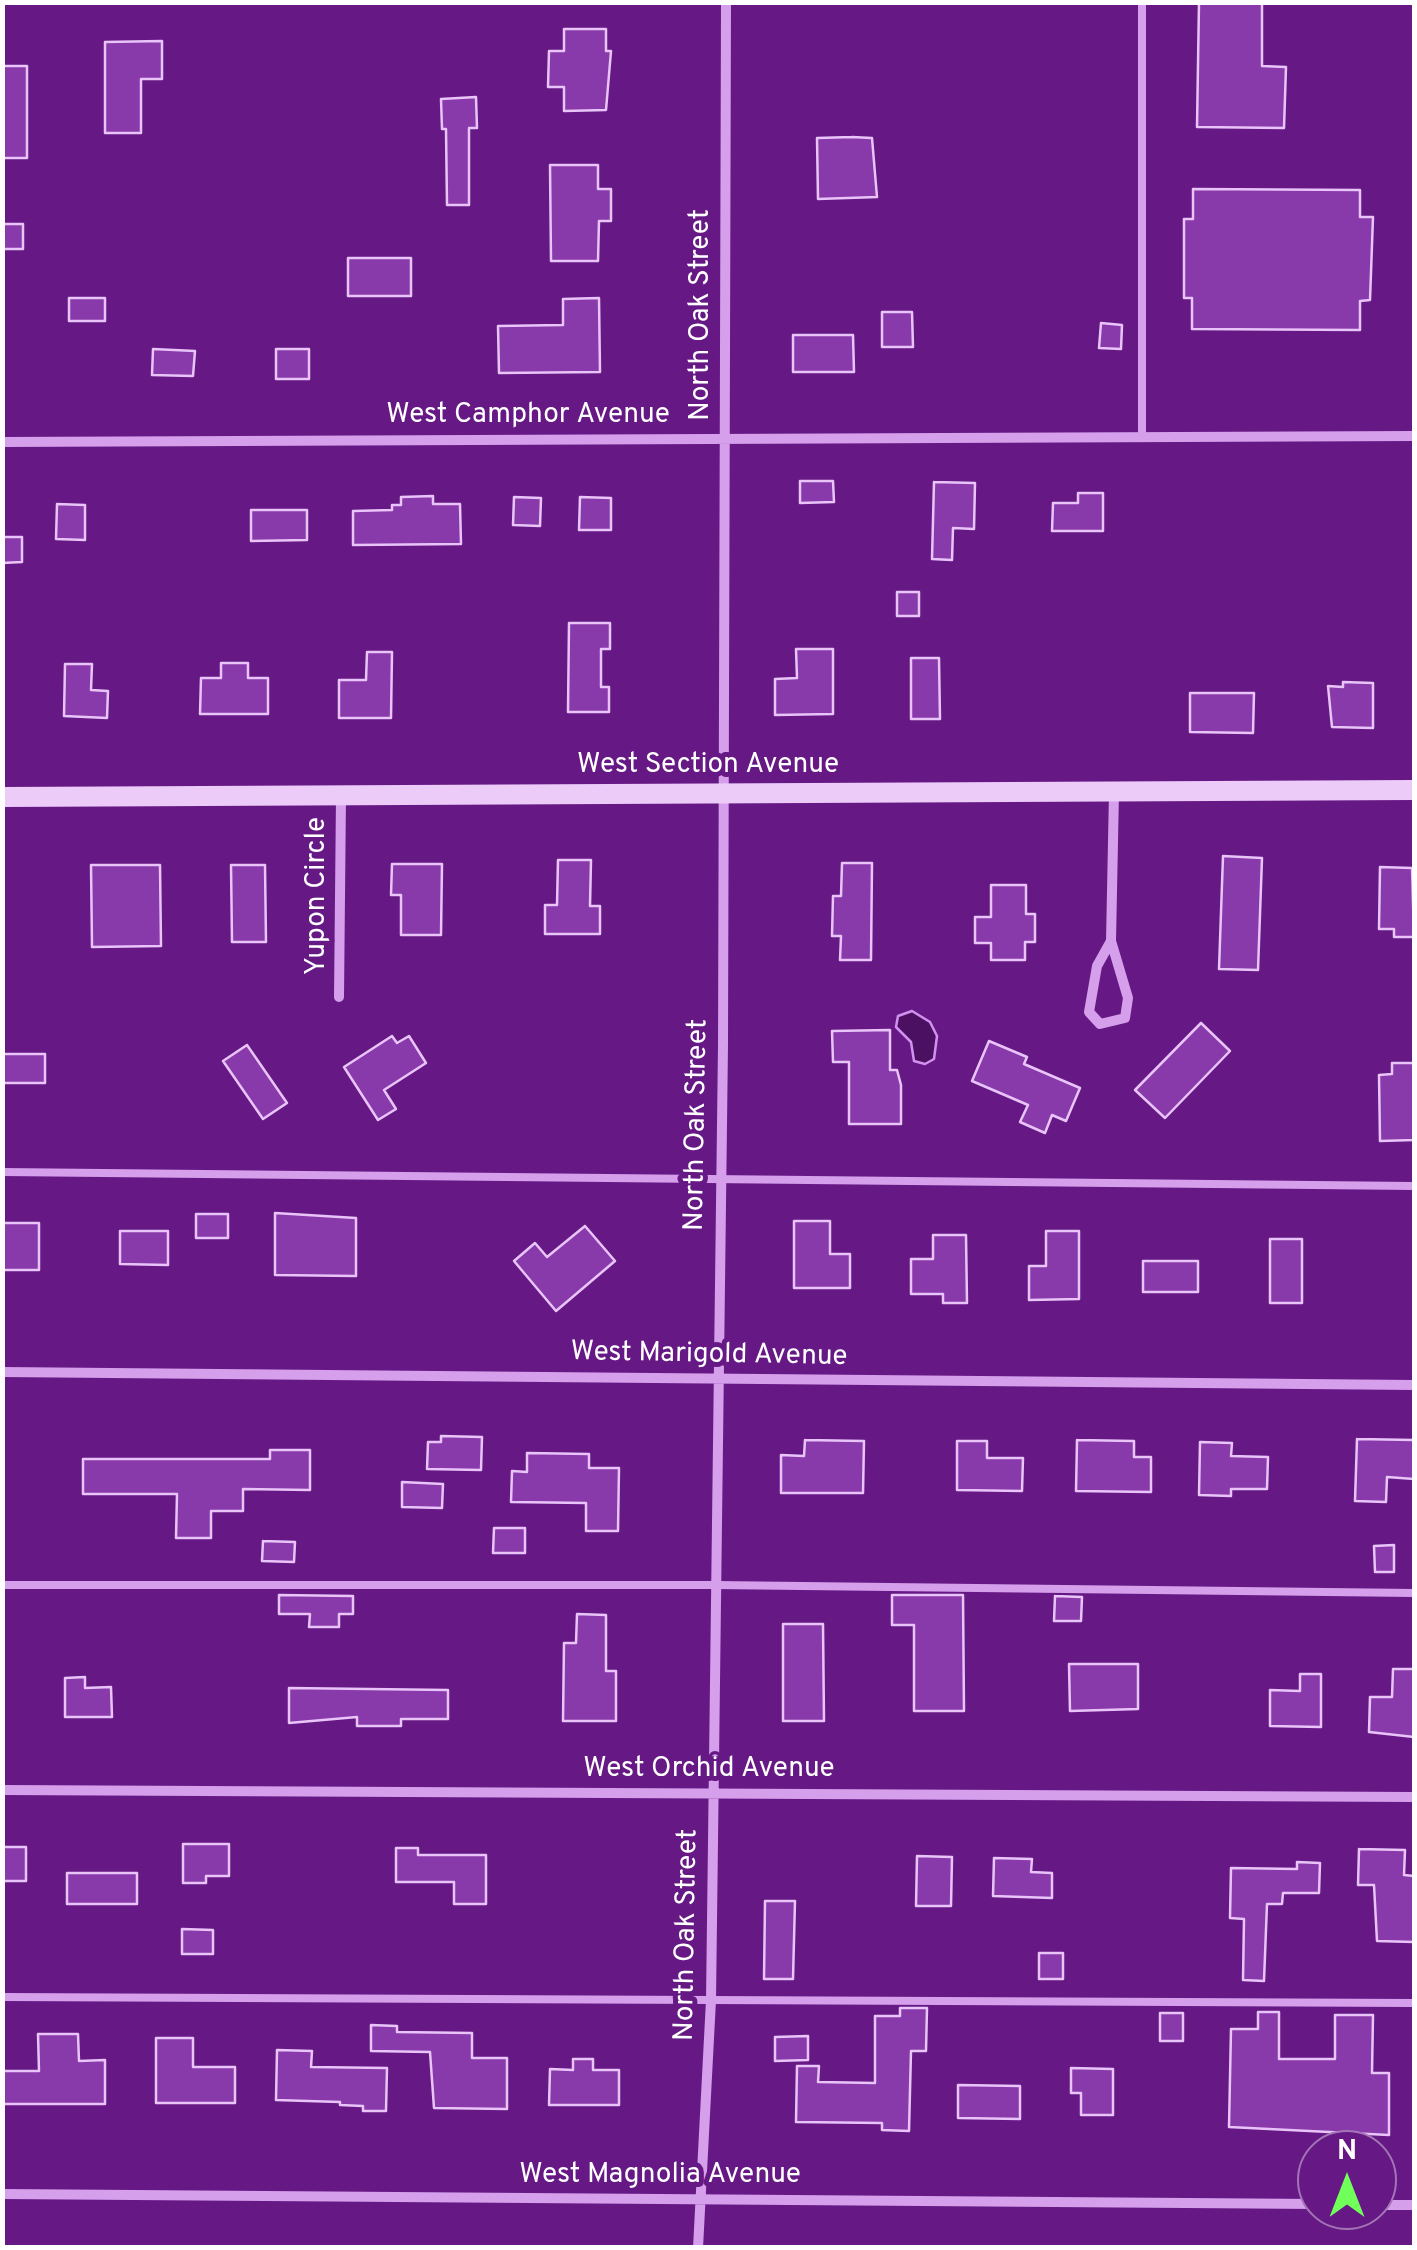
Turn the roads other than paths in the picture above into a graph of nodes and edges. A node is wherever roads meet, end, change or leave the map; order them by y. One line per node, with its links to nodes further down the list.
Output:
1 (726, 2): 5 (street, North Oak Street)
2 (1142, 2): 3 (lane)
3 (1142, 436): 4 (street, West Camphor Avenue); 5 (street, West Camphor Avenue)
4 (1414, 436)
5 (724, 437): 6 (street, West Camphor Avenue); 9 (street, North Oak Street)
6 (2, 442)
7 (1414, 790): 8 (street, West Section Avenue)
8 (1114, 792): 9 (street, West Section Avenue); 12 (street)
9 (724, 793): 10 (street, West Section Avenue); 15 (street, North Oak Street)
10 (341, 795): 11 (street, West Section Avenue); 13 (street, Yupon Circle)
11 (2, 796)
12 (1112, 940): 12 (street)
13 (340, 997)
14 (2, 1172): 15 (lane)
15 (718, 1180): 16 (lane); 18 (street, North Oak Street)
16 (1414, 1186)
17 (2, 1372): 18 (street, West Marigold Avenue)
18 (716, 1379): 19 (street, West Marigold Avenue); 21 (street, North Oak Street)
19 (1414, 1385)
20 (2, 1585): 21 (lane)
21 (714, 1585): 22 (lane); 24 (street, North Oak Street)
22 (1414, 1593)
23 (2, 1790): 24 (street, West Orchid Avenue)
24 (713, 1792): 25 (street, West Orchid Avenue); 27 (street, North Oak Street)
25 (1414, 1798)
26 (2, 1997): 27 (lane)
27 (711, 2000): 28 (lane); 30 (street, North Oak Street)
28 (1414, 2003)
29 (2, 2194): 30 (street, West Magnolia Avenue)
30 (700, 2199): 31 (street, West Magnolia Avenue); 32 (street, North Oak Street)
31 (1297, 2204)
32 (698, 2248)

